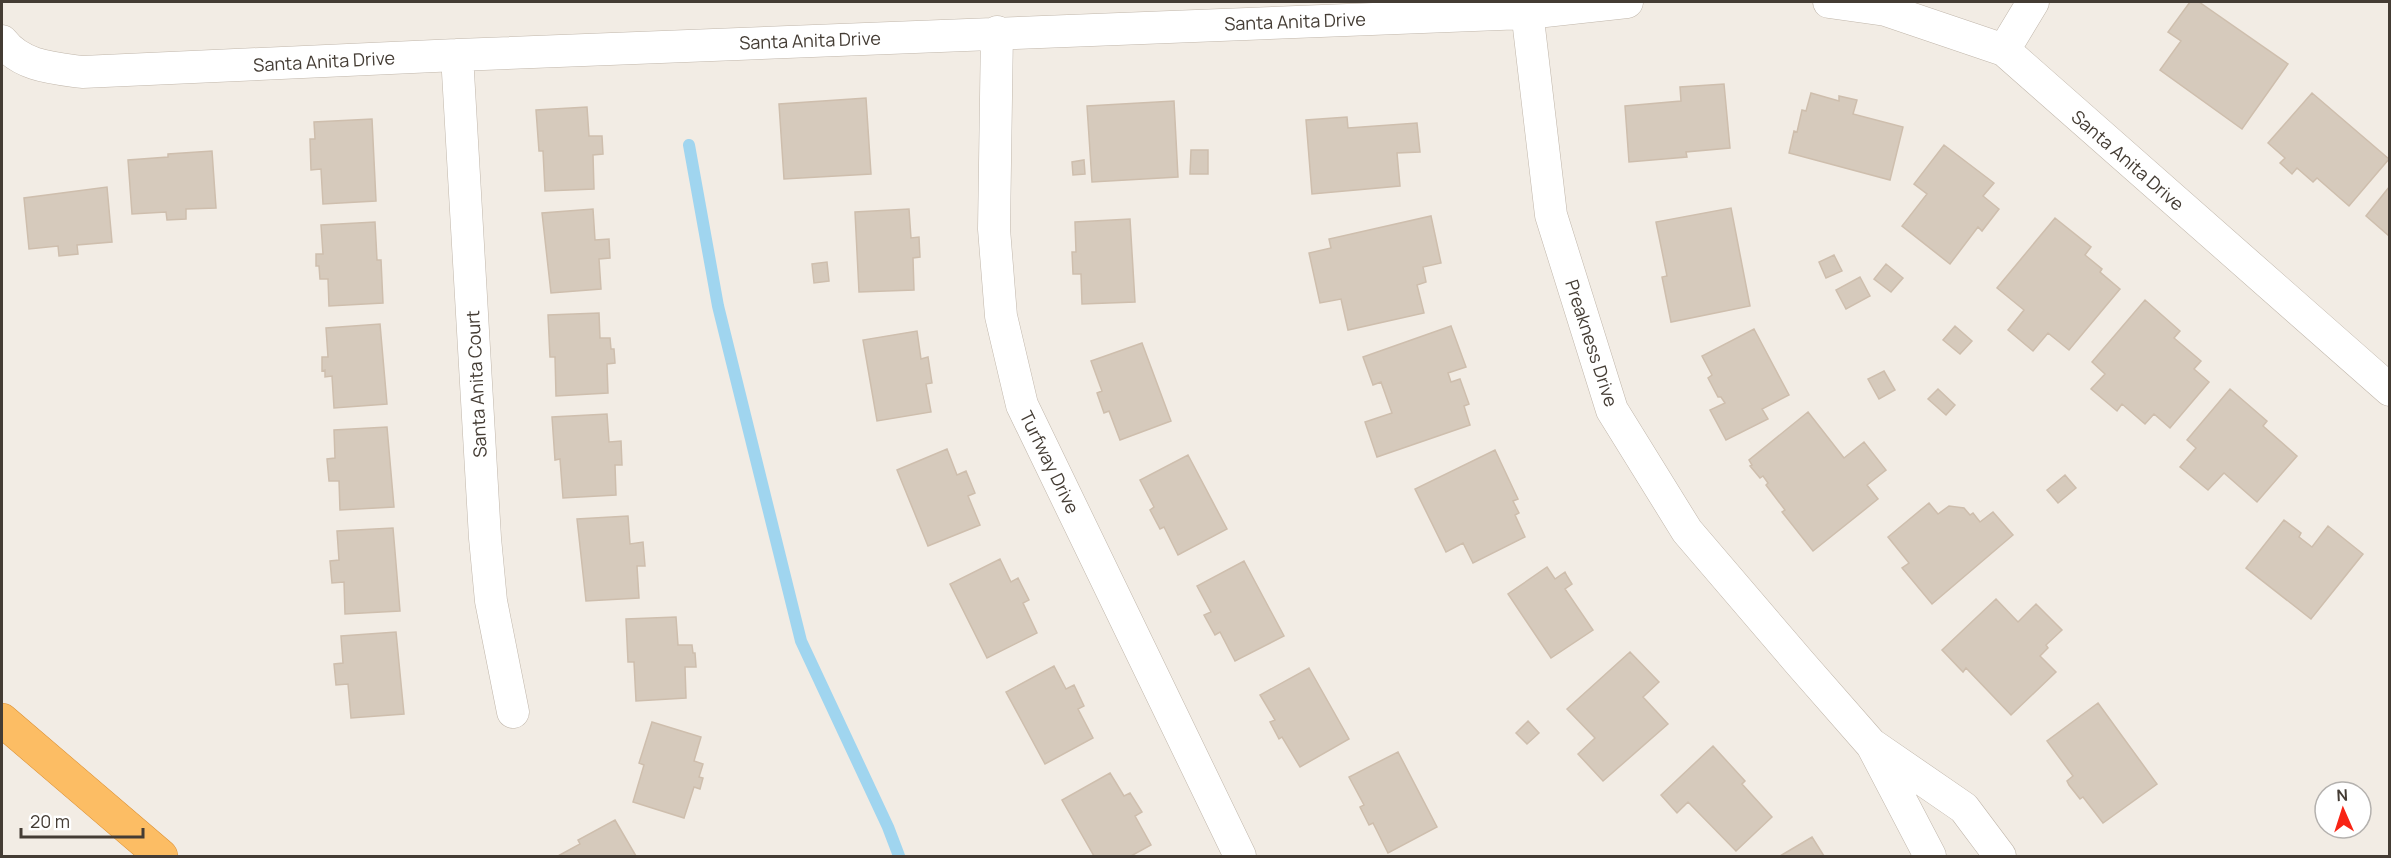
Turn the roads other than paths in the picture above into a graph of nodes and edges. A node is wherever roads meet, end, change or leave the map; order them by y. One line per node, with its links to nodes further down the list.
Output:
1 (1627, 2): 4 (street, Santa Anita Drive)
2 (1829, 2): 7 (street, Santa Anita Drive)
3 (2033, 2): 7 (street)
4 (1526, 7): 5 (street, Santa Anita Drive); 12 (street, Preakness Drive)
5 (997, 32): 8 (street, Santa Anita Drive); 14 (street, Turfway Drive)
6 (2, 40): 8 (street, Santa Anita Drive)
7 (2004, 50): 9 (street, Santa Anita Drive)
8 (458, 55): 10 (street, Santa Anita Court)
9 (2390, 390)
10 (513, 712)
11 (2, 720): 13 (highway)
12 (1871, 744): 15 (street, Preakness Drive); 16 (street, Preakness Drive)
13 (161, 856)
14 (1240, 856)
15 (1930, 856)
16 (2000, 856)

